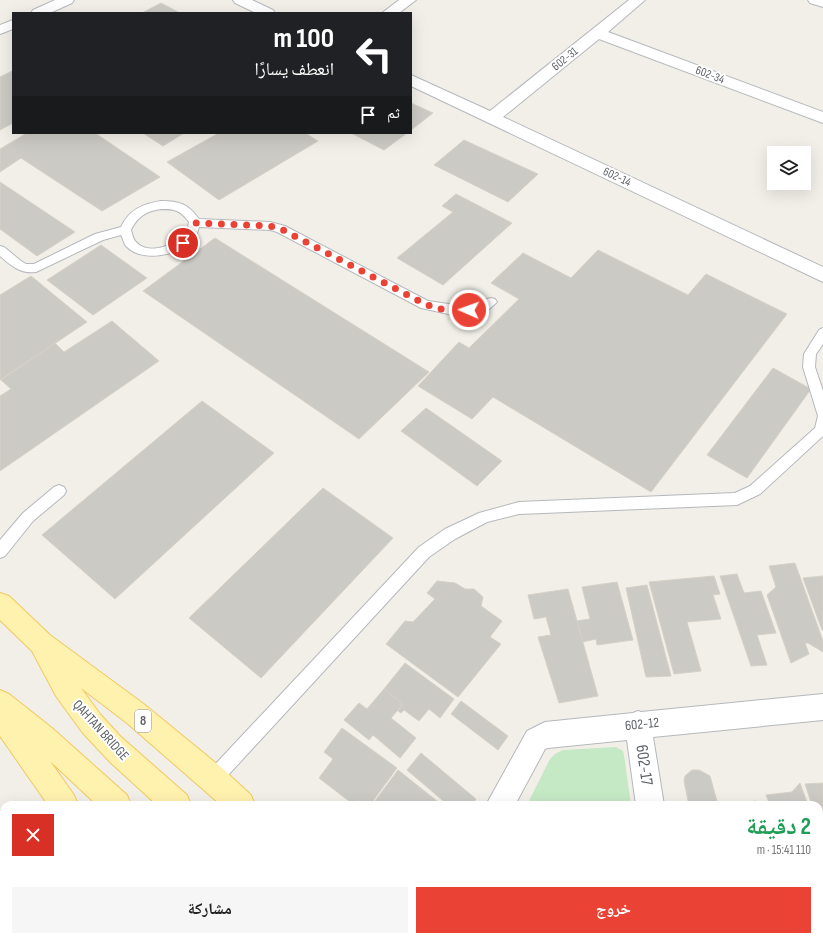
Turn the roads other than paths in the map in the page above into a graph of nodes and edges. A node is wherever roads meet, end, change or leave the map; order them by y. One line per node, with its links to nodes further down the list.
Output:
1 (66, 0): 7 (street)
2 (240, 0): 8 (street)
3 (409, 0): 9 (street)
4 (638, 0): 10 (street, 602-31)
5 (815, 0): 6 (street)
6 (823, 3)
7 (40, 12)
8 (266, 12)
9 (391, 12)
10 (598, 32): 12 (street, 602-31); 13 (street, 602-34)
11 (412, 80): 12 (street, 602-14)
12 (492, 118): 17 (street, 602-14)
13 (823, 118)
14 (195, 223): 15 (lane); 15 (lane); 18 (lane)
15 (125, 230): 16 (lane)
16 (0, 250)
17 (823, 275)
18 (490, 302)
19 (823, 333): 20 (lane)
20 (823, 414)
21 (823, 419): 30 (lane)
22 (59, 491): 23 (lane)
23 (0, 551)
24 (0, 604): 25 (main road, 8)
25 (41, 643): 30 (main road, 8); 31 (main road, QAHTAN BRIDGE)
26 (0, 703): 33 (main road)
27 (823, 707): 29 (street, 602-12)
28 (0, 715): 32 (main road)
29 (638, 724): 35 (street, 602-12); 36 (street, 602-17)
30 (213, 779): 34 (main road, 8)
31 (172, 800)
32 (61, 801)
33 (113, 801)
34 (237, 801)
35 (502, 801)
36 (649, 801)

